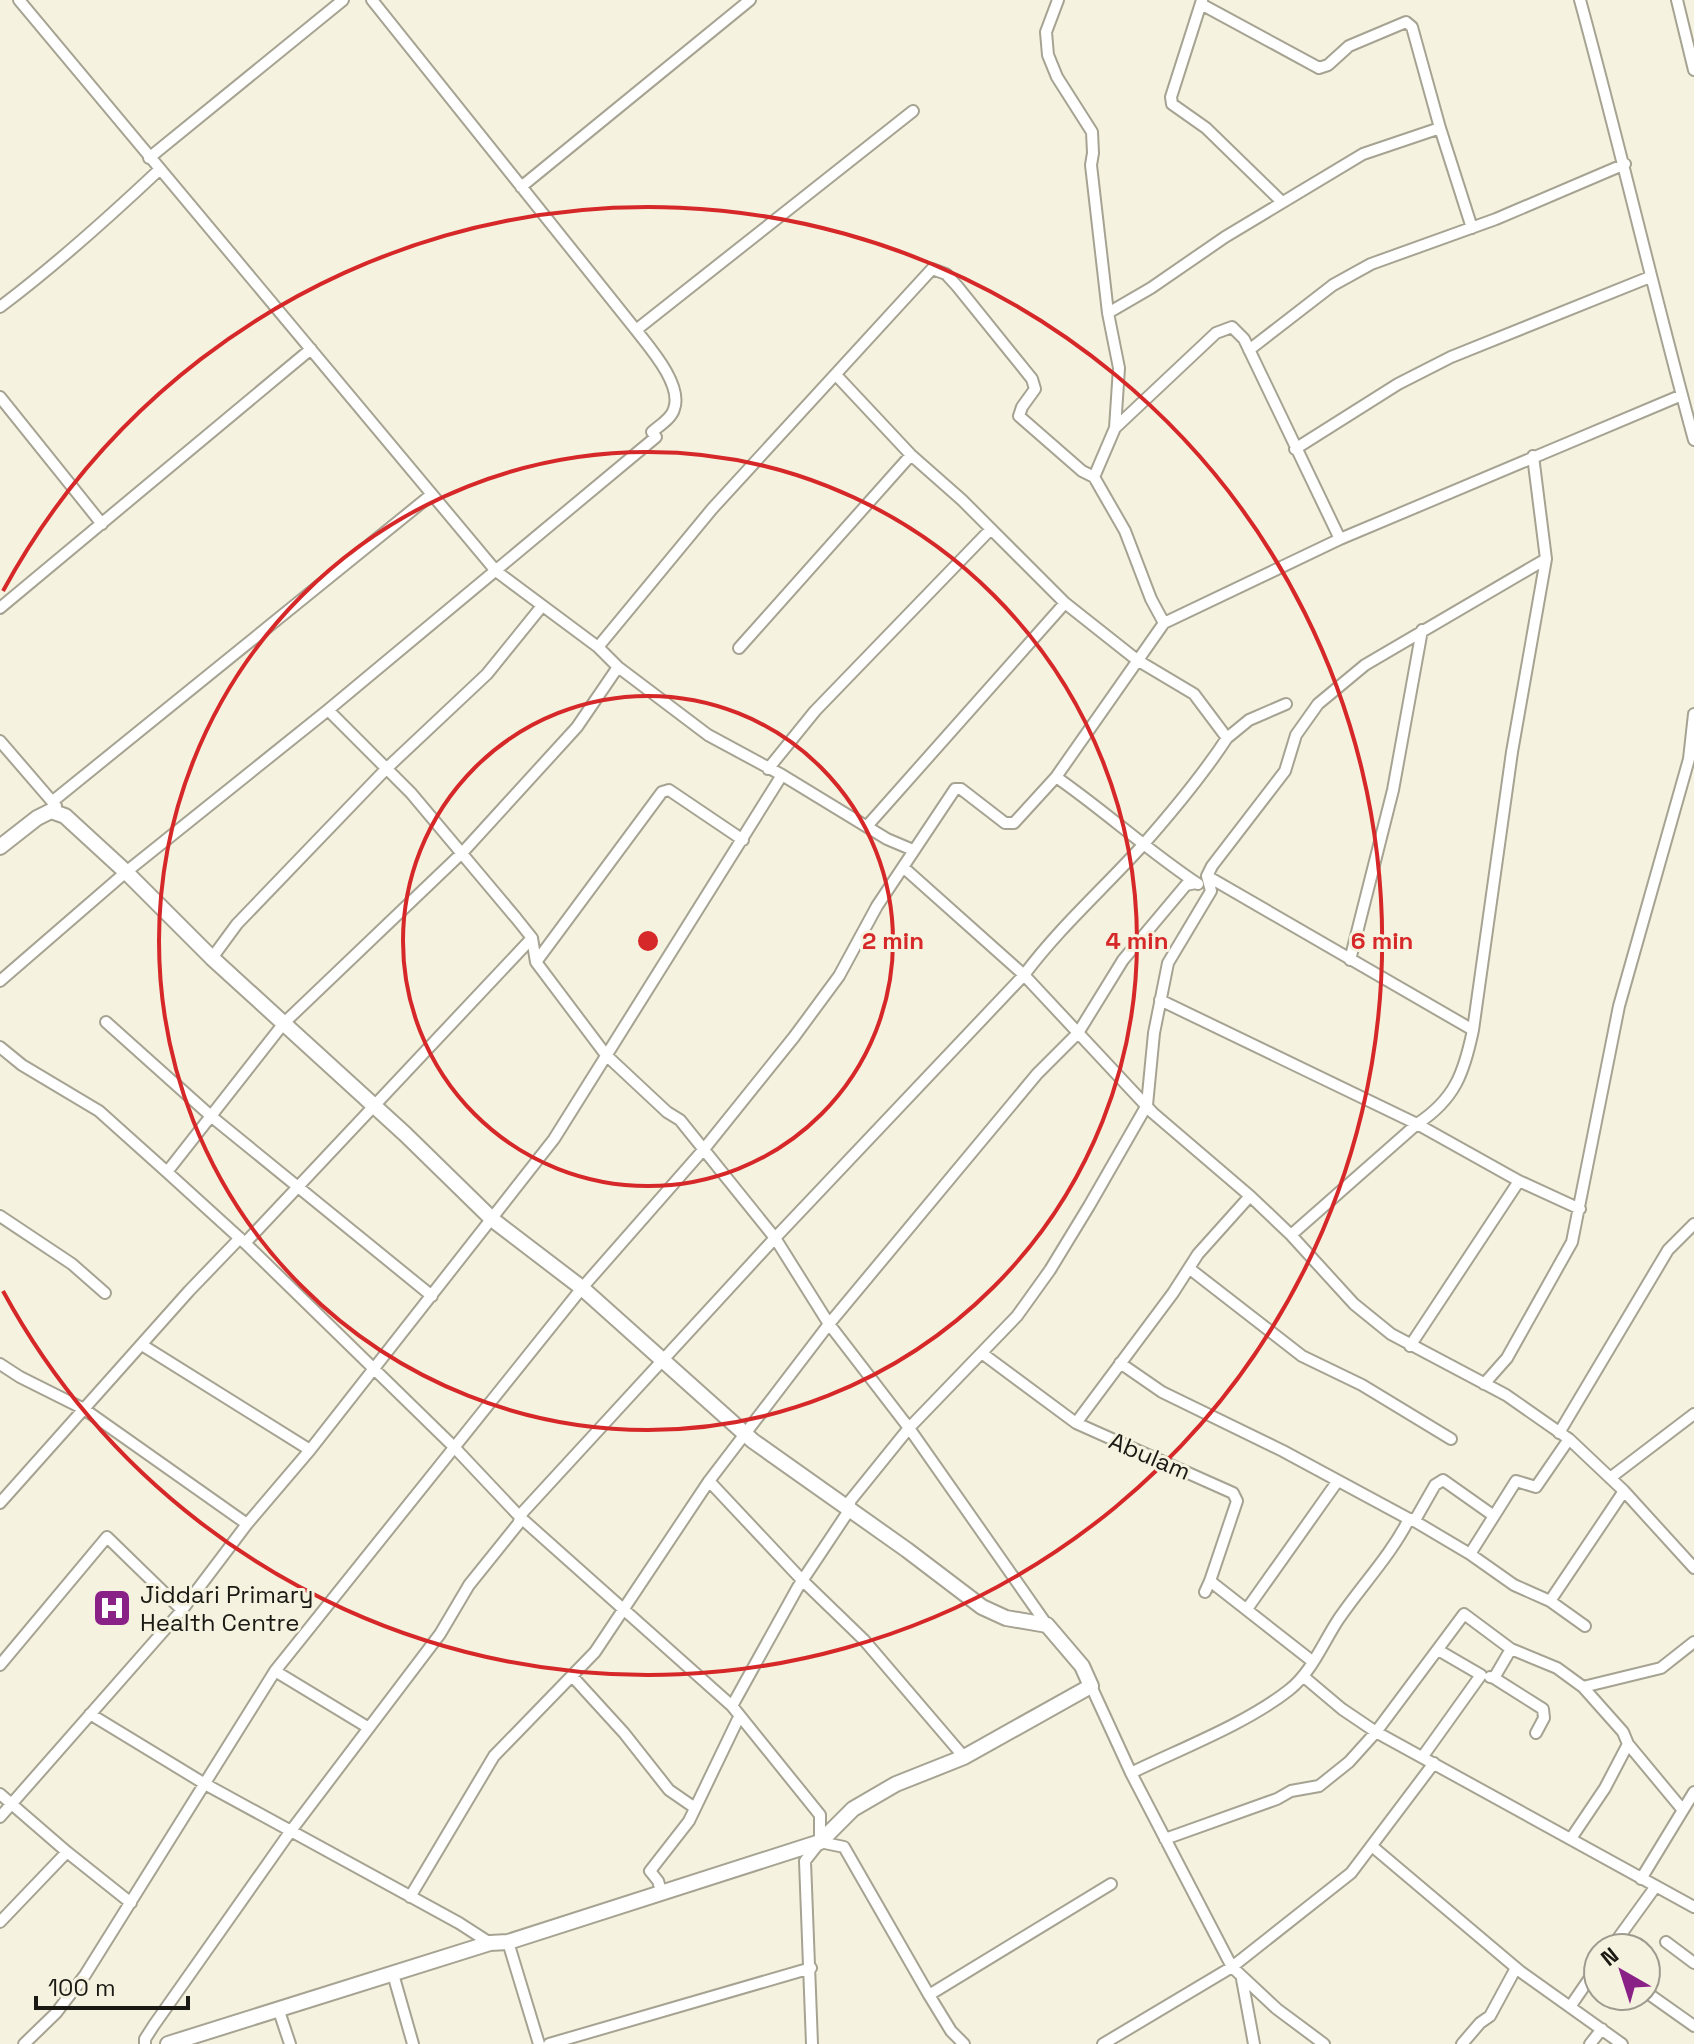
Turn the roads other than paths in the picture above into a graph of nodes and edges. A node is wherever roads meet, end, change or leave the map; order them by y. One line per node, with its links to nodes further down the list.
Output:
1 (19, 0): 12 (street)
2 (343, 0): 12 (street)
3 (372, 0): 15 (street)
4 (750, 0): 15 (street)
5 (1058, 0): 20 (street)
6 (1580, 0): 13 (street)
7 (1677, 0): 9 (street)
8 (1202, 2): 11 (street); 16 (street)
9 (1694, 70)
10 (913, 111): 21 (street)
11 (1440, 128): 16 (street); 17 (street)
12 (149, 158): 14 (street)
13 (1625, 164): 17 (street); 18 (street)
14 (159, 170): 19 (street); 22 (street)
15 (521, 187): 21 (street)
16 (1282, 202): 20 (street)
17 (1472, 228): 23 (street)
18 (1650, 277): 25 (street); 29 (street)
19 (0, 307)
20 (1108, 313): 27 (street)
21 (636, 330): 38 (street)
22 (311, 349): 33 (street); 34 (street)
23 (1249, 350): 27 (street); 29 (street)
24 (836, 375): 30 (street); 32 (street); 44 (street)
25 (1682, 395): 28 (street); 31 (street)
26 (0, 397): 34 (street)
27 (1115, 428): 32 (street)
28 (1694, 440)
29 (1295, 449): 36 (street)
30 (911, 455): 35 (street); 45 (street)
31 (1533, 456): 36 (street); 37 (street)
32 (1094, 477): 42 (street)
33 (431, 495): 38 (street); 58 (street)
34 (102, 524): 41 (street)
35 (990, 530): 39 (street); 54 (street)
36 (1340, 539): 42 (street)
37 (1546, 559): 43 (street); 79 (street)
38 (496, 571): 40 (street); 49 (street)
39 (1065, 603): 46 (street); 59 (street)
40 (542, 606): 44 (street); 53 (street)
41 (0, 608)
42 (1164, 623): 46 (street)
43 (1422, 630): 67 (street); 72 (street)
44 (598, 647): 47 (street)
45 (739, 648)
46 (1137, 660): 51 (street); 57 (street)
47 (618, 667): 54 (street); 64 (street)
48 (1286, 704): 51 (street)
49 (328, 710): 53 (street); 66 (street)
50 (1694, 714): 56 (street)
51 (1227, 738): 61 (street)
52 (0, 741): 58 (street)
53 (387, 768): 64 (street); 71 (street)
54 (768, 769): 55 (street)
55 (782, 775): 59 (street); 60 (street)
56 (1690, 776): 92 (street)
57 (1056, 777): 61 (street); 63 (street)
58 (56, 806): 62 (street); 66 (street)
59 (868, 825): 63 (street)
60 (743, 840): 73 (street); 82 (street)
61 (1143, 845): 68 (street); 74 (street)
62 (0, 847)
63 (913, 850): 65 (street)
64 (463, 852): 70 (street); 78 (street)
65 (903, 867): 74 (street); 87 (street)
66 (126, 872): 71 (street); 75 (street)
67 (1207, 876): 69 (street); 72 (street)
68 (1196, 883): 69 (street); 80 (street)
69 (1211, 891): 76 (street)
70 (532, 938): 73 (street); 83 (street)
71 (212, 958): 78 (street)
72 (1350, 960): 79 (street)
73 (536, 962): 82 (street)
74 (1024, 975): 80 (street); 97 (street)
75 (0, 981)
76 (1160, 1000): 84 (street); 86 (street)
77 (106, 1022): 85 (street)
78 (284, 1023): 83 (street); 85 (street)
79 (1473, 1030): 86 (street)
80 (1078, 1033): 84 (street); 103 (street)
81 (0, 1047): 88 (street)
82 (606, 1055): 87 (street); 94 (street)
83 (374, 1104): 90 (street); 94 (street)
84 (1147, 1105): 91 (street); 106 (street)
85 (212, 1117): 88 (street); 90 (street)
86 (1417, 1124): 89 (street); 96 (street)
87 (704, 1149): 97 (street); 100 (street)
88 (167, 1172): 98 (street)
89 (1519, 1181): 92 (street); 105 (street)
90 (299, 1186): 98 (street); 102 (street)
91 (1250, 1196): 96 (street); 99 (street)
92 (1580, 1209): 111 (street)
93 (0, 1216): 101 (street)
94 (493, 1220): 100 (street); 102 (street)
95 (1694, 1224): 117 (street)
96 (1291, 1235): 105 (street)
97 (775, 1238): 103 (street); 107 (street)
98 (243, 1240): 104 (street); 110 (street)
99 (1190, 1269): 108 (street); 118 (street)
100 (582, 1288): 107 (street); 119 (street)
101 (105, 1293)
102 (432, 1296): 110 (street)
103 (829, 1324): 115 (street); 116 (street)
104 (142, 1345): 112 (street); 120 (street)
105 (1410, 1346): 111 (street)
106 (983, 1354): 114 (street, Abulam); 115 (street)
107 (661, 1361): 116 (street); 128 (street)
108 (1120, 1363): 114 (street); 123 (street)
109 (0, 1364): 112 (street)
110 (375, 1369): 119 (street); 120 (street)
111 (1484, 1384): 117 (street)
112 (84, 1409): 125 (street); 130 (street)
113 (1694, 1414): 121 (street)
114 (1076, 1423): 134 (street, Abulam)
115 (909, 1428): 126 (street); 140 (street)
116 (745, 1434): 122 (street); 126 (street)
117 (1564, 1436): 121 (street); 127 (street)
118 (1451, 1439)
119 (454, 1447): 128 (street); 147 (street)
120 (310, 1450): 130 (street)
121 (1610, 1478): 124 (street)
122 (709, 1481): 133 (street); 137 (street)
123 (1337, 1482): 129 (street); 138 (street)
124 (1624, 1491): 132 (street); 136 (street)
125 (0, 1503)
126 (850, 1509): 133 (street); 140 (street)
127 (1494, 1516): 129 (street); 131 (street)
128 (520, 1517): 137 (street); 157 (street)
129 (1412, 1520): 131 (street); 145 (street)
130 (247, 1524): 139 (street)
131 (1470, 1554): 136 (street)
132 (1694, 1568)
133 (802, 1580): 154 (street); 162 (street)
134 (1210, 1581): 135 (street); 138 (street)
135 (1205, 1592)
136 (1550, 1601): 141 (street)
137 (622, 1609): 149 (street); 154 (street)
138 (1247, 1609): 145 (street)
139 (182, 1610): 146 (street); 155 (street)
140 (1047, 1625): 152 (street)
141 (1585, 1626)
142 (1694, 1642): 153 (street)
143 (1511, 1649): 144 (street); 151 (street); 153 (street)
144 (1438, 1650): 148 (street); 158 (street)
145 (1312, 1661): 150 (street)
146 (0, 1665)
147 (275, 1671): 157 (street); 165 (street)
148 (1481, 1675): 151 (street); 161 (street)
149 (572, 1676): 169 (street); 182 (street)
150 (1304, 1677): 158 (street); 164 (street)
151 (1494, 1678): 159 (street)
152 (1091, 1686): 162 (street); 164 (street)
153 (1583, 1687): 160 (street)
154 (732, 1706): 156 (street)
155 (90, 1714): 165 (street); 168 (street)
156 (739, 1717): 169 (street); 175 (street)
157 (369, 1728): 172 (street)
158 (1376, 1732): 161 (street); 174 (street)
159 (1536, 1733)
160 (1628, 1744): 170 (street); 173 (street)
161 (1423, 1756): 163 (street)
162 (964, 1757): 175 (street)
163 (1434, 1763): 173 (street); 176 (street)
164 (1131, 1773): 174 (street)
165 (205, 1784): 172 (street); 183 (street)
166 (1694, 1792): 170 (street)
167 (0, 1794): 168 (street)
168 (11, 1804): 171 (street); 177 (street)
169 (695, 1808): 181 (street)
170 (1682, 1809): 178 (street)
171 (0, 1817)
172 (290, 1832): 182 (street); 204 (street)
173 (1572, 1837): 178 (street)
174 (1165, 1839): 191 (street)
175 (820, 1842): 181 (street); 192 (street); 197 (street)
176 (1373, 1847): 191 (street); 193 (street)
177 (67, 1852): 183 (street); 185 (street)
178 (1641, 1879): 180 (street)
179 (1111, 1884): 197 (street)
180 (1656, 1886): 184 (street); 186 (street)
181 (662, 1894): 187 (street)
182 (410, 1897): 189 (street)
183 (131, 1903): 203 (street)
184 (1694, 1907)
185 (0, 1922)
186 (1623, 1932)
187 (508, 1942): 189 (street); 208 (street)
188 (1666, 1942): 190 (street)
189 (490, 1943): 194 (street)
190 (1694, 1963)
191 (1232, 1967): 195 (street); 212 (street)
192 (811, 1968): 209 (street); 210 (street)
193 (1516, 1968): 199 (street); 215 (street)
194 (393, 1974): 200 (street); 207 (street)
195 (1242, 1979): 213 (street); 214 (street)
196 (1582, 1989): 199 (street)
197 (929, 1995): 211 (street)
198 (1662, 2003): 201 (street)
199 (1570, 2007): 202 (street)
200 (279, 2011): 205 (street); 206 (street)
201 (1694, 2026)
202 (1602, 2029): 216 (street); 217 (street)
203 (24, 2044)
204 (145, 2044)
205 (168, 2044)
206 (290, 2044)
207 (413, 2044)
208 (539, 2044)
209 (549, 2044)
210 (812, 2044)
211 (964, 2044)
212 (1103, 2044)
213 (1254, 2044)
214 (1324, 2044)
215 (1462, 2044)
216 (1590, 2044)
217 (1622, 2044)

